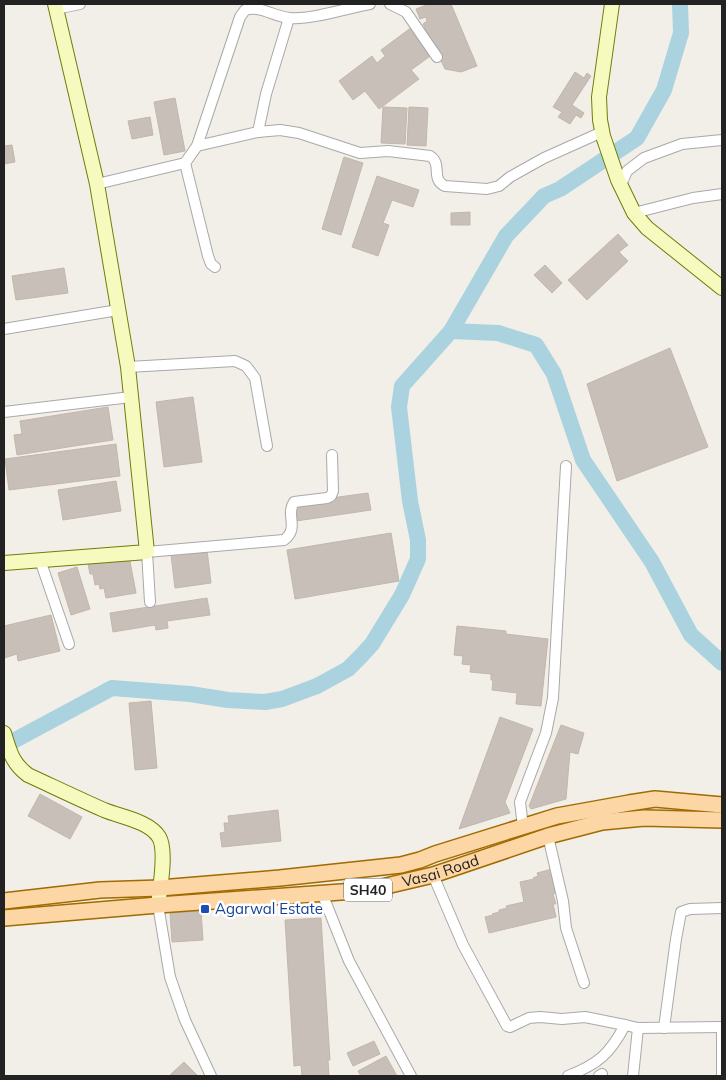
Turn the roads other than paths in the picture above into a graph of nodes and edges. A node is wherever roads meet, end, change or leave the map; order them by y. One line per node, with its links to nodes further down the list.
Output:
1 (80, 4): 5 (street)
2 (369, 4): 6 (street)
3 (390, 4): 7 (street)
4 (612, 4): 9 (street)
5 (56, 6): 14 (street)
6 (289, 18): 8 (street); 11 (street)
7 (437, 57)
8 (258, 132): 9 (street); 11 (street)
9 (602, 134): 13 (street)
10 (722, 140): 13 (street)
11 (197, 146): 12 (street)
12 (185, 163): 14 (street); 17 (street)
13 (619, 183): 16 (street)
14 (97, 184): 19 (street)
15 (722, 194): 16 (street)
16 (634, 213): 18 (street)
17 (215, 268)
18 (722, 288)
19 (118, 310): 20 (street); 21 (street)
20 (4, 329)
21 (128, 367): 22 (street); 24 (street)
22 (131, 397): 23 (street); 27 (street)
23 (4, 412)
24 (267, 446)
25 (332, 455): 27 (street)
26 (566, 466): 35 (street)
27 (147, 552): 28 (street); 30 (street)
28 (40, 560): 29 (street); 31 (street)
29 (4, 563)
30 (150, 602)
31 (69, 644)
32 (4, 734): 38 (street)
33 (722, 805): 35 (main road, Vasai Road / SH40)
34 (722, 820): 36 (main road, Vasai Road / SH40)
35 (523, 827): 38 (main road, Vasai Road / SH40)
36 (548, 836): 37 (main road, Vasai Road / SH40); 44 (street)
37 (433, 875): 39 (main road, Vasai Road / SH40); 45 (street)
38 (160, 888): 40 (main road, Vasai Road / SH40); 41 (street)
39 (322, 894): 41 (main road, Vasai Road / SH40); 51 (street)
40 (4, 901)
41 (158, 905): 43 (main road, Vasai Road / SH40); 50 (street)
42 (722, 908): 48 (street)
43 (4, 918)
44 (584, 983)
45 (625, 1025): 47 (street); 52 (street)
46 (722, 1027): 48 (street)
47 (638, 1028): 48 (street); 53 (street)
48 (664, 1028)
49 (722, 1032): 54 (street)
50 (211, 1076)
51 (412, 1076)
52 (568, 1076)
53 (633, 1076)
54 (722, 1076)

